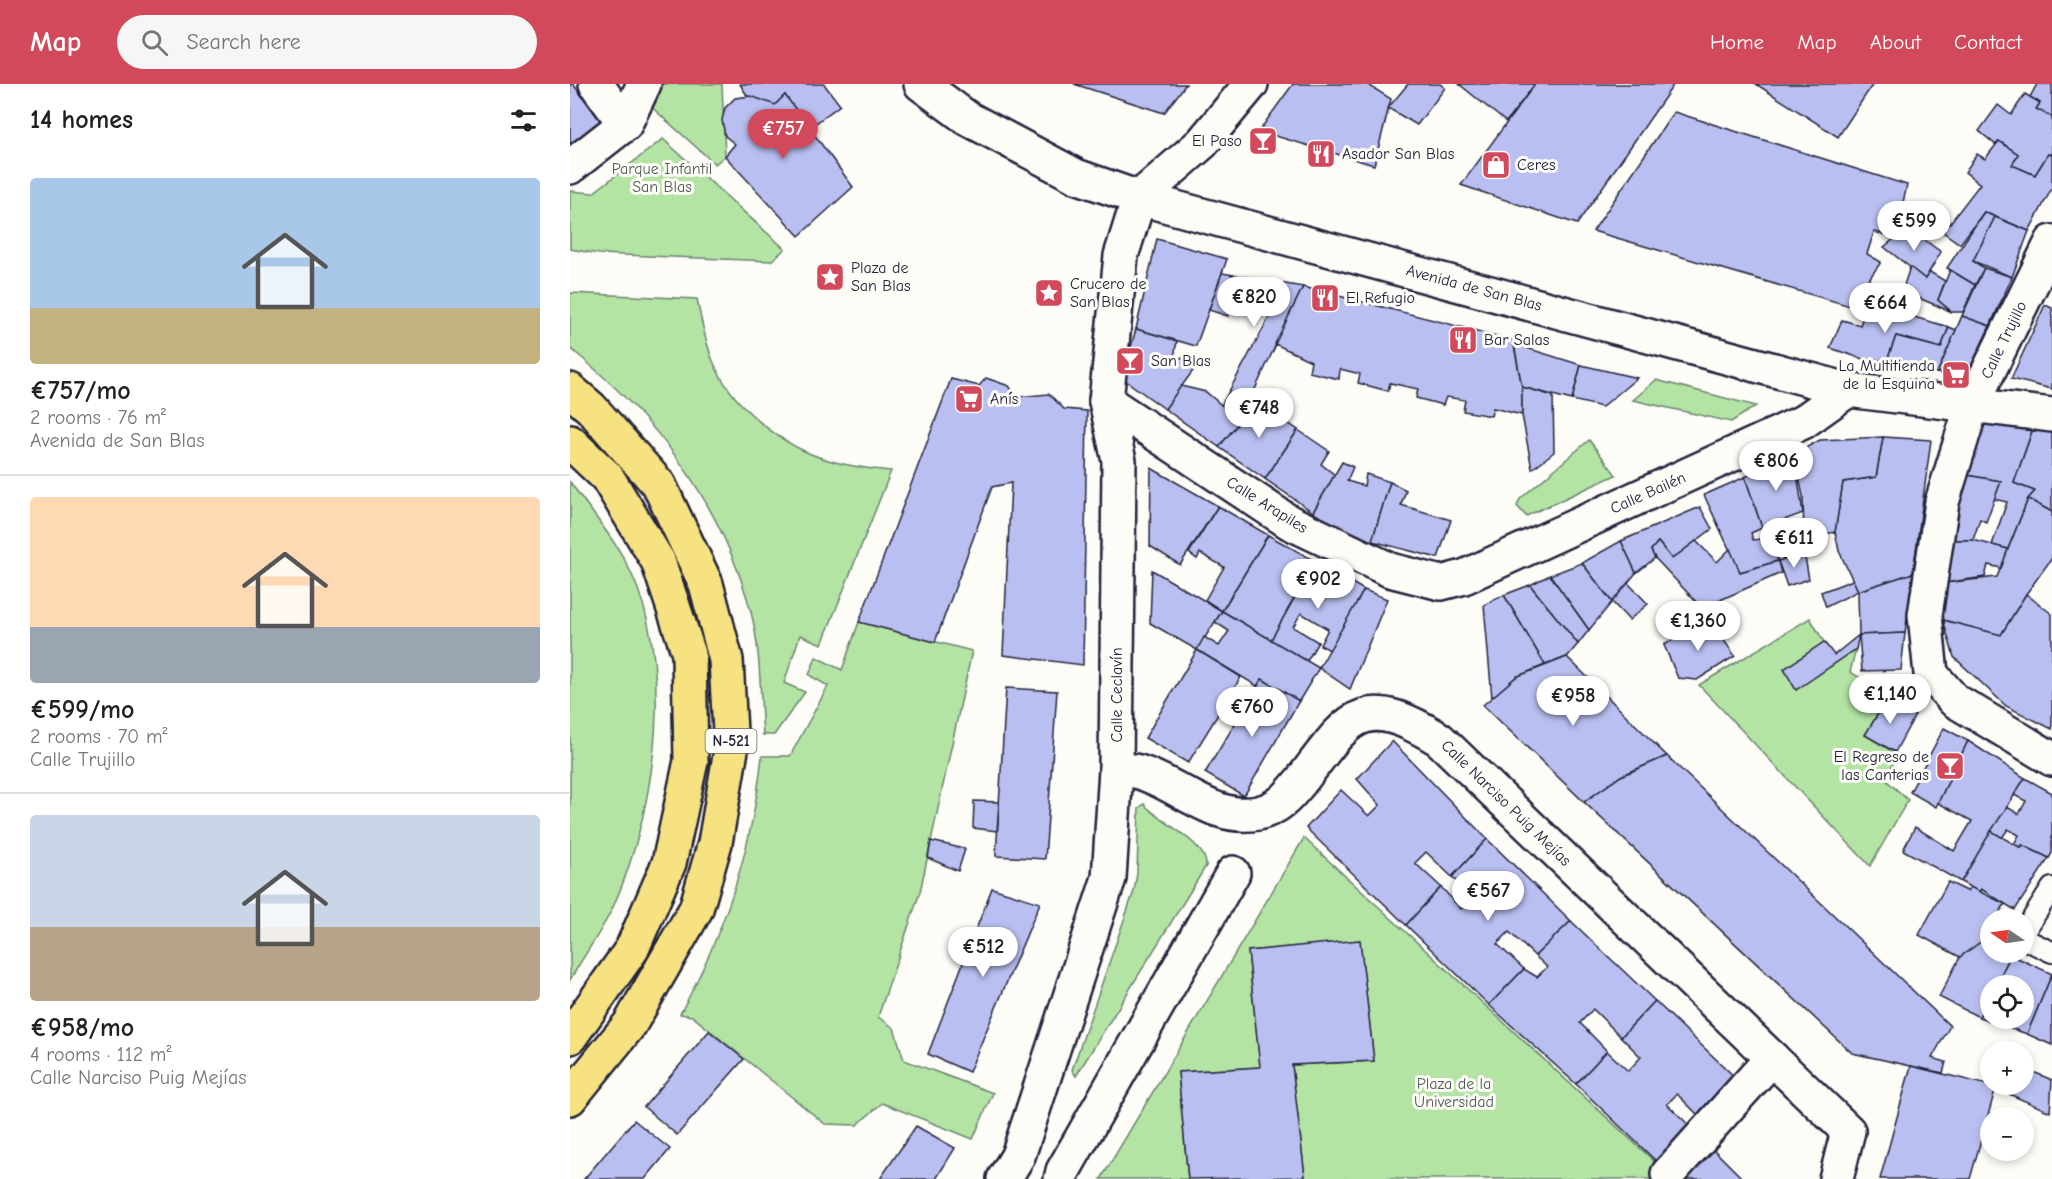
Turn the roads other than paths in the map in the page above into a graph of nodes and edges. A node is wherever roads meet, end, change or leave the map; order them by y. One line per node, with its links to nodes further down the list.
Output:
1 (596, 84): 5 (street)
2 (645, 84): 5 (street)
3 (921, 84): 7 (street, Avenida de San Blas)
4 (1251, 84): 7 (street)
5 (624, 124): 6 (street)
6 (570, 167)
7 (1139, 198): 10 (street, Avenida de San Blas); 11 (street, Calle Ceclavín)
8 (2052, 242): 12 (street, Calle Trujillo)
9 (570, 390): 25 (main road, N-521)
10 (1848, 390): 12 (street, Avenida de San Blas); 15 (street, Calle Bailén)
11 (1106, 401): 15 (street, Calle Arapiles); 17 (street, Calle Ceclavín)
12 (1972, 405): 13 (street, Avenida de San Blas); 16 (street, Calle Trujillo)
13 (2052, 416)
14 (570, 442): 23 (main road, N-521)
15 (1441, 583)
16 (2052, 759)
17 (1116, 770): 24 (street, Calle Narciso Puig Mejías); 26 (street, Calle Ceclavín)
18 (1233, 873): 28 (street)
19 (2052, 888): 20 (lane)
20 (2034, 916)
21 (2034, 944): 22 (lane)
22 (2052, 952)
23 (570, 1037)
24 (1772, 1058): 27 (street); 29 (street, Calle Narciso Puig Mejías)
25 (570, 1098)
26 (1011, 1168): 28 (street)
27 (1668, 1174)
28 (1062, 1175)
29 (1836, 1179)

